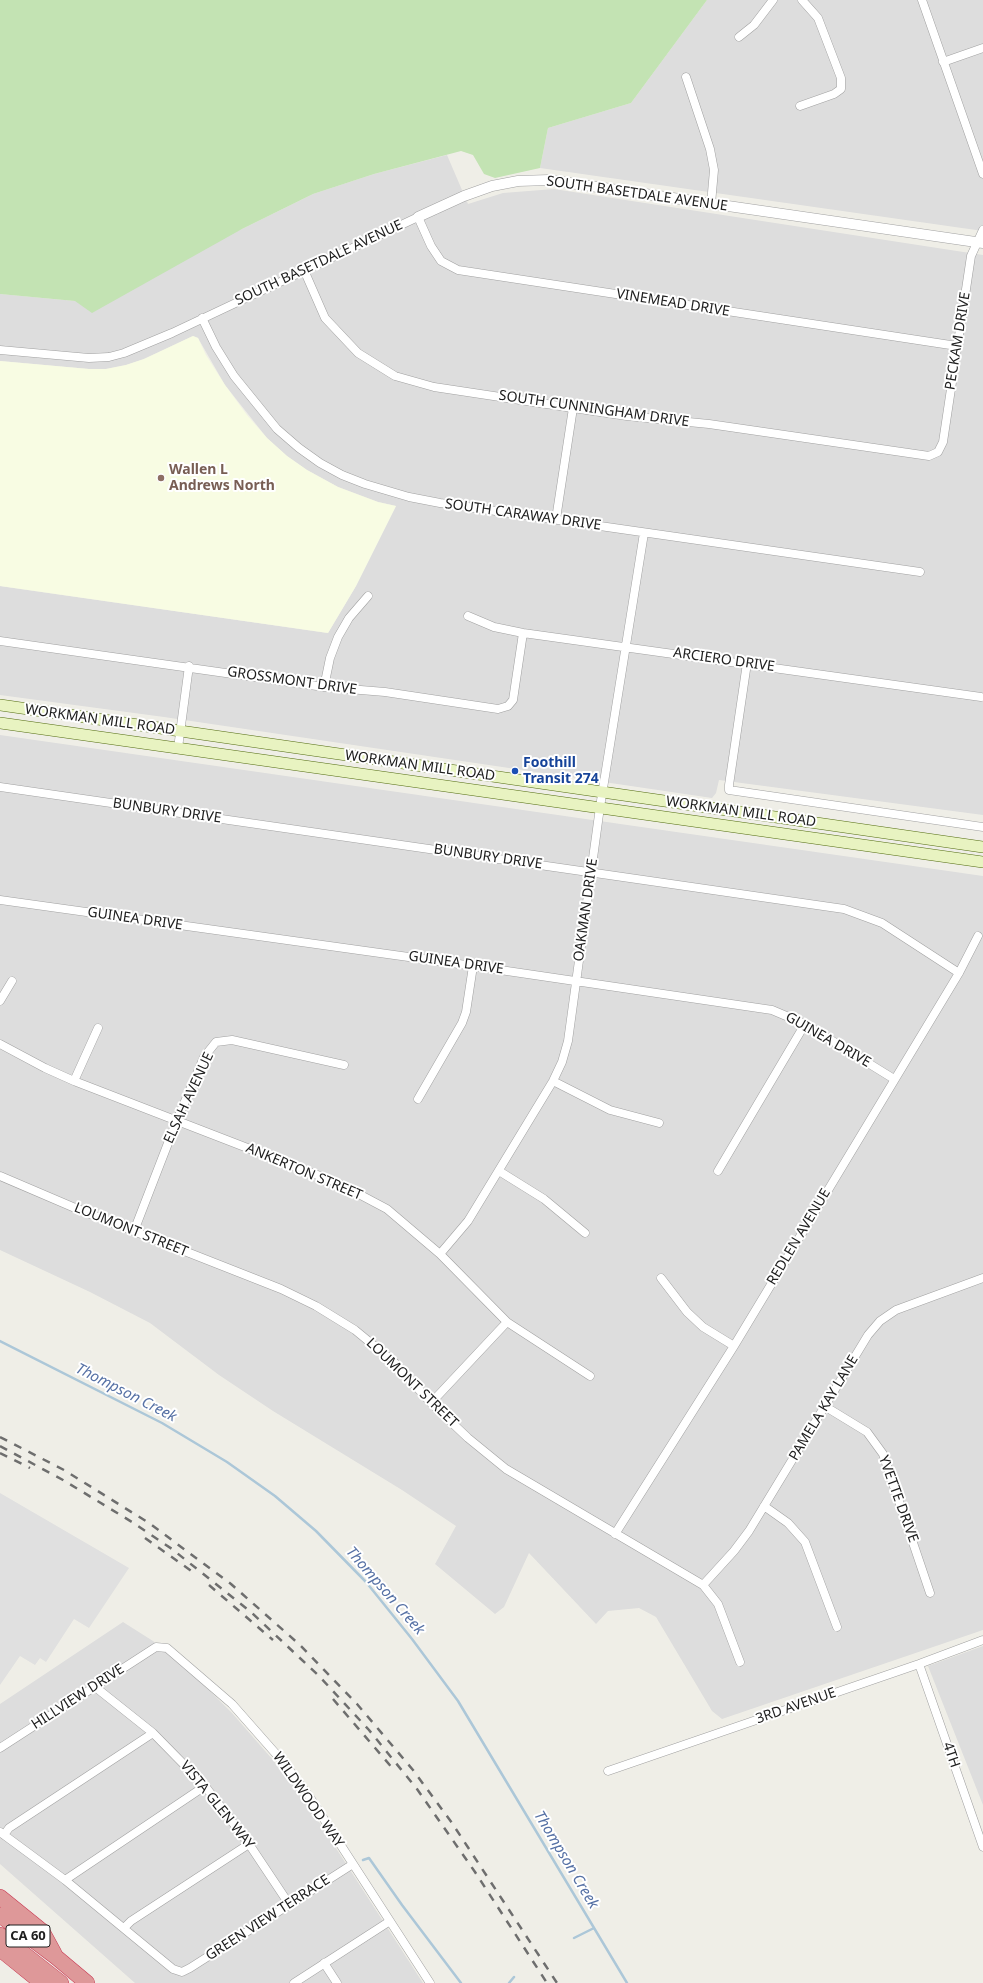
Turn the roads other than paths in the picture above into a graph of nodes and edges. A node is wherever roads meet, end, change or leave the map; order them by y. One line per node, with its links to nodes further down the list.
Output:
1 (774, 0): 4 (street)
2 (802, 0): 8 (street)
3 (922, 0): 6 (street)
4 (739, 36)
5 (983, 48): 6 (street)
6 (943, 62): 9 (street)
7 (686, 77): 11 (street)
8 (800, 106)
9 (980, 153): 10 (street)
10 (983, 174)
11 (710, 204): 12 (street, SOUTH BASETDALE AVENUE); 14 (street, SOUTH BASETDALE AVENUE)
12 (418, 217): 15 (street, SOUTH BASETDALE AVENUE); 17 (street, VINEMEAD DRIVE)
13 (983, 230): 14 (street, PECKAM DRIVE)
14 (980, 242): 17 (street, PECKAM DRIVE)
15 (304, 270): 16 (street, SOUTH BASETDALE AVENUE); 19 (street, SOUTH CUNNINGHAM DRIVE)
16 (202, 318): 18 (street, SOUTH BASETDALE AVENUE); 21 (street, SOUTH CARAWAY DRIVE)
17 (957, 346): 20 (street, PECKAM DRIVE)
18 (0, 350)
19 (573, 408): 20 (street, SOUTH CUNNINGHAM DRIVE); 21 (street)
20 (938, 452)
21 (556, 519): 22 (street, SOUTH CARAWAY DRIVE)
22 (644, 532): 23 (street, SOUTH CARAWAY DRIVE); 28 (street, OAKMAN DRIVE)
23 (920, 572)
24 (368, 596): 31 (street)
25 (468, 616): 26 (street, ARCIERO DRIVE)
26 (523, 633): 28 (street, ARCIERO DRIVE); 31 (street, GROSSMONT DRIVE)
27 (0, 641): 30 (street, GROSSMONT DRIVE)
28 (627, 648): 29 (street, ARCIERO DRIVE); 38 (street, OAKMAN DRIVE)
29 (747, 663): 32 (street, ARCIERO DRIVE); 40 (street)
30 (189, 666): 31 (street, GROSSMONT DRIVE); 35 (street)
31 (324, 687)
32 (981, 697)
33 (0, 705): 35 (main road, WORKMAN MILL ROAD)
34 (0, 723): 36 (main road, WORKMAN MILL ROAD)
35 (180, 731): 36 (street); 38 (main road, WORKMAN MILL ROAD)
36 (178, 748): 39 (main road, WORKMAN MILL ROAD)
37 (0, 787): 43 (street, BUNBURY DRIVE)
38 (603, 792): 39 (street, OAKMAN DRIVE); 41 (main road, WORKMAN MILL ROAD)
39 (600, 807): 42 (main road, WORKMAN MILL ROAD); 43 (street, OAKMAN DRIVE)
40 (983, 826)
41 (983, 847)
42 (983, 862)
43 (592, 872): 47 (street, BUNBURY DRIVE); 49 (street, OAKMAN DRIVE)
44 (0, 900): 46 (street, GUINEA DRIVE)
45 (978, 936): 47 (street, REDLEN AVENUE)
46 (473, 966): 49 (street, GUINEA DRIVE); 58 (street)
47 (959, 973): 55 (street, REDLEN AVENUE)
48 (12, 981): 50 (street)
49 (576, 981): 51 (street, GUINEA DRIVE); 57 (street, OAKMAN DRIVE)
50 (0, 1001)
51 (805, 1024): 55 (street, GUINEA DRIVE); 62 (street)
52 (98, 1028): 56 (street)
53 (0, 1044): 56 (street, ANKERTON STREET)
54 (344, 1065): 59 (street, ELSAH AVENUE)
55 (894, 1079): 70 (street, REDLEN AVENUE)
56 (74, 1081): 59 (street, ANKERTON STREET)
57 (553, 1081): 60 (street); 61 (street, OAKMAN DRIVE)
58 (418, 1099)
59 (177, 1120): 64 (street, ELSAH AVENUE); 66 (street, ANKERTON STREET)
60 (658, 1123)
61 (498, 1171): 65 (street); 66 (street, OAKMAN DRIVE)
62 (718, 1171)
63 (0, 1176): 64 (street, LOUMONT STREET)
64 (134, 1231): 72 (street, LOUMONT STREET)
65 (585, 1233)
66 (440, 1254): 69 (street, ANKERTON STREET)
67 (661, 1278): 70 (street)
68 (983, 1278): 73 (street, PAMELA KAY LANE)
69 (507, 1322): 71 (street, ANKERTON STREET); 72 (street)
70 (734, 1346): 75 (street, REDLEN AVENUE)
71 (590, 1376)
72 (431, 1402): 75 (street, LOUMONT STREET)
73 (826, 1407): 74 (street, PAMELA KAY LANE); 77 (street, YVETTE DRIVE)
74 (764, 1506): 76 (street, PAMELA KAY LANE); 78 (street)
75 (615, 1534): 76 (street, LOUMONT STREET)
76 (704, 1585): 81 (street, LOUMONT STREET)
77 (930, 1593)
78 (837, 1627)
79 (983, 1640): 82 (street, 3RD AVENUE)
80 (156, 1647): 83 (street, HILLVIEW DRIVE); 91 (street, WILDWOOD WAY)
81 (740, 1662)
82 (919, 1664): 86 (street, 3RD AVENUE); 90 (street, 4TH)
83 (96, 1685): 84 (street, VISTA GLEN WAY); 85 (street, HILLVIEW DRIVE)
84 (153, 1733): 87 (street, VISTA GLEN WAY); 88 (street)
85 (0, 1748)
86 (608, 1771)
87 (205, 1786): 89 (street, VISTA GLEN WAY); 92 (street)
88 (2, 1834): 92 (street)
89 (250, 1844): 94 (street, VISTA GLEN WAY); 97 (street)
90 (983, 1847)
91 (353, 1864): 94 (street, GREEN VIEW TERRACE); 96 (street, WILDWOOD WAY)
92 (65, 1880): 97 (street)
93 (0, 1897): 100 (highway)
94 (289, 1904): 97 (street, GREEN VIEW TERRACE)
95 (0, 1915): 100 (highway, CA 60)
96 (390, 1921): 101 (street); 107 (street, WILDWOOD WAY)
97 (124, 1928)
98 (0, 1934): 103 (highway)
99 (0, 1950): 102 (highway, CA 60)
100 (56, 1957): 104 (highway, CA 60)
101 (324, 1963): 105 (street); 106 (street)
102 (42, 1983)
103 (61, 1983)
104 (87, 1983)
105 (294, 1983)
106 (337, 1983)
107 (430, 1983)

